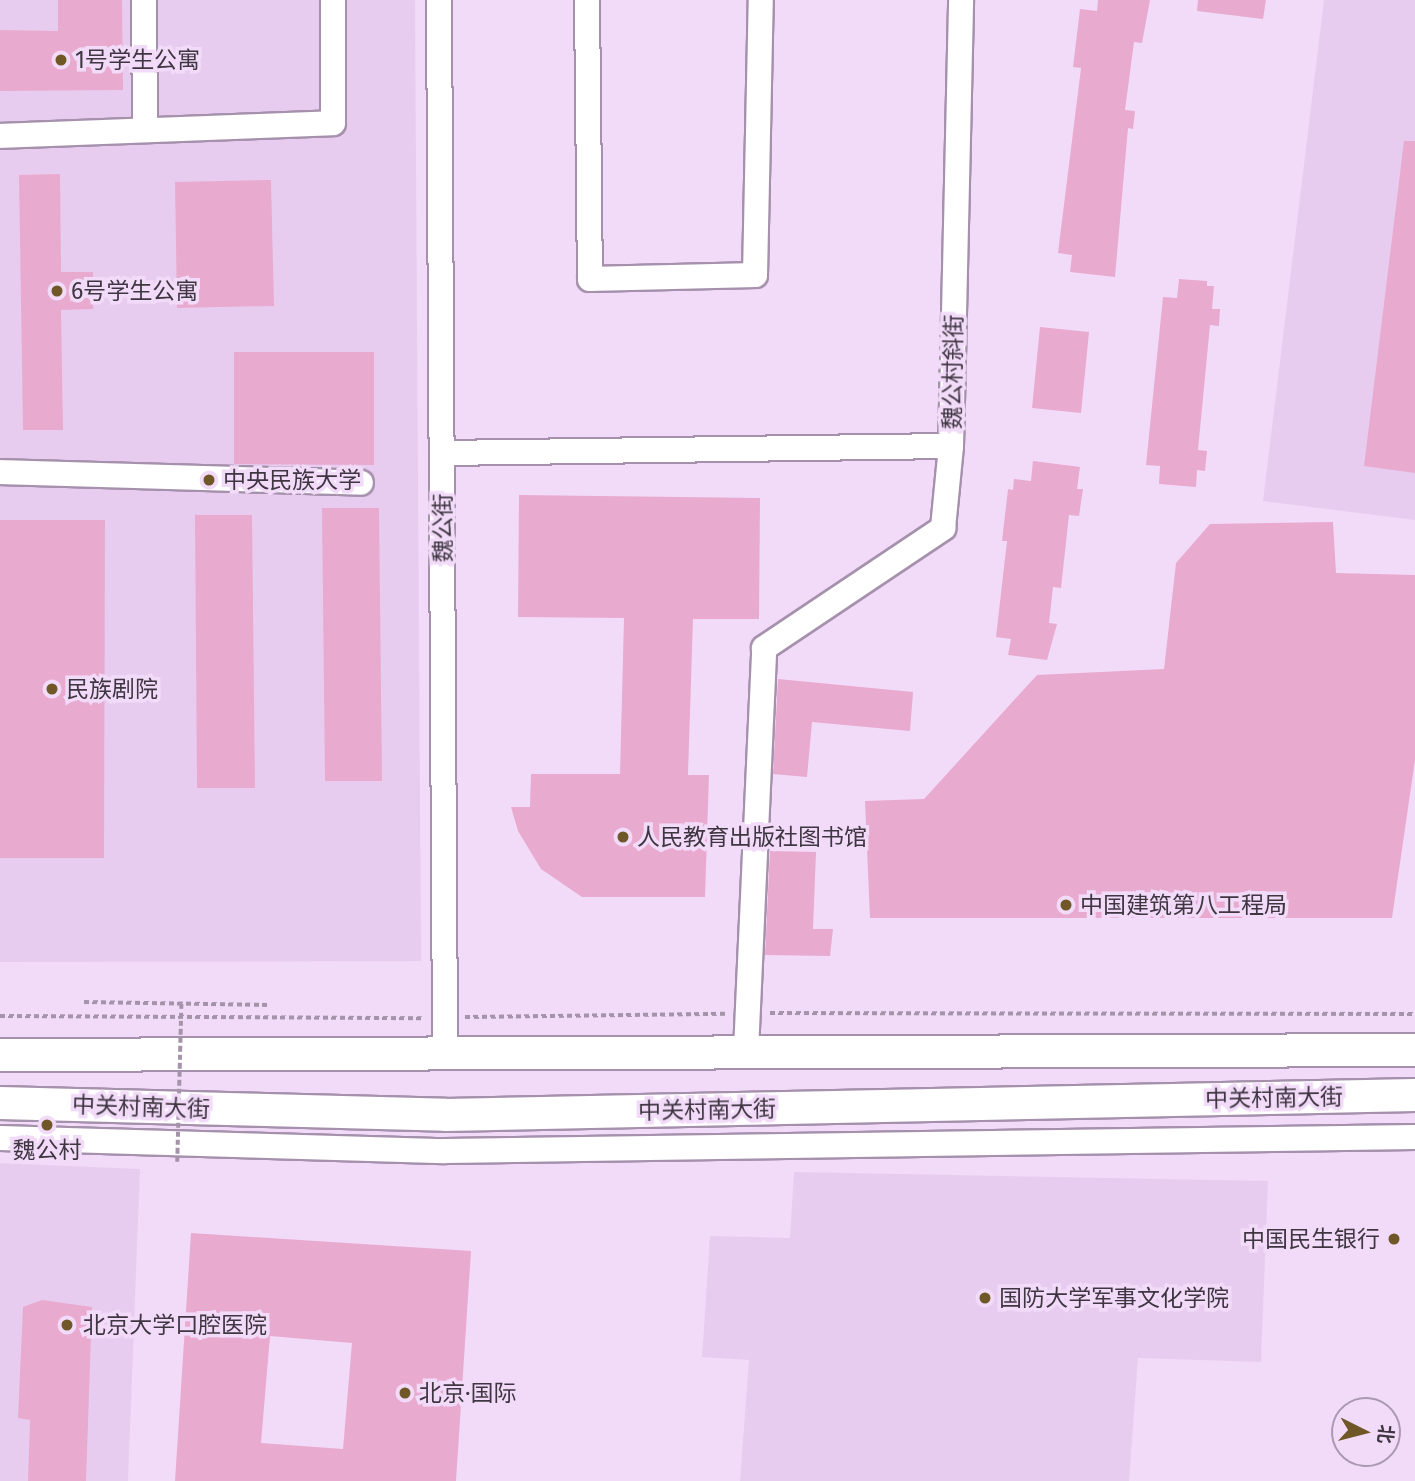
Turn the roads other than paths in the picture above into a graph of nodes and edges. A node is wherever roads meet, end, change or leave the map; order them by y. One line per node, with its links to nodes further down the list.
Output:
1 (145, 0): 7 (street)
2 (333, 0): 7 (street)
3 (439, 0): 10 (street, 魏公街)
4 (587, 0): 5 (street)
5 (761, 0)
6 (961, 0): 9 (street, 魏公村斜街)
7 (145, 130): 8 (street)
8 (0, 136)
9 (951, 446): 10 (street); 14 (street, 魏公村斜街)
10 (442, 453): 16 (street, 魏公街)
11 (0, 472): 12 (street)
12 (361, 483)
13 (1415, 1050): 14 (main road, 中关村南大街)
14 (746, 1051): 16 (main road, 中关村南大街)
15 (0, 1055): 16 (main road, 中关村南大街)
16 (445, 1055)
17 (1415, 1095): 18 (main road, 中关村南大街)
18 (0, 1103)
19 (1415, 1137): 20 (street, 中关村南大街)
20 (0, 1138)

